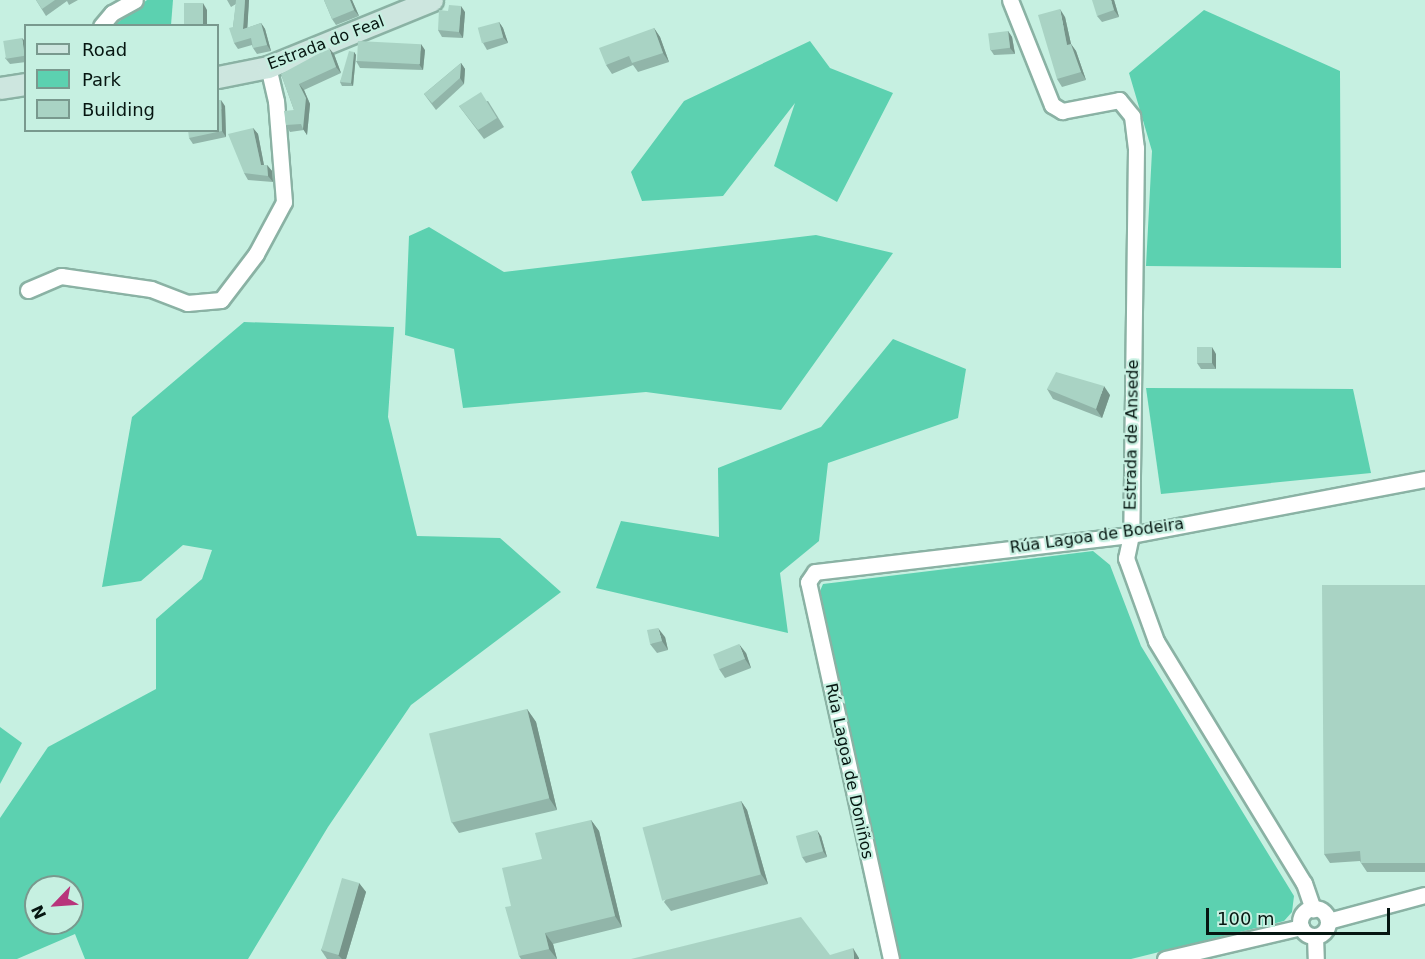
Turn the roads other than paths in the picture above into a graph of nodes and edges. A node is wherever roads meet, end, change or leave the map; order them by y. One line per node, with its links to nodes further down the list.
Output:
1 (135, 0): 4 (street)
2 (432, 0): 5 (main road, Estrada do Feal)
3 (1010, 0): 11 (street, Estrada de Ansede)
4 (103, 24)
5 (268, 67): 6 (main road, Estrada do Feal); 9 (street)
6 (219, 76)
7 (24, 84): 8 (main road)
8 (0, 88)
9 (28, 290)
10 (1425, 479): 11 (street, Rúa Lagoa de Bodeira)
11 (1131, 535): 12 (street, Rúa Lagoa de Bodeira); 14 (street, Estrada de Ansede)
12 (808, 582): 18 (street, Rúa Lagoa de Doniños)
13 (1425, 895): 15 (street)
14 (1313, 909): 15 (street); 16 (street)
15 (1328, 921): 17 (street)
16 (1301, 927): 17 (street); 19 (street)
17 (1315, 936): 20 (street)
18 (891, 959)
19 (1165, 959)
20 (1316, 959)

